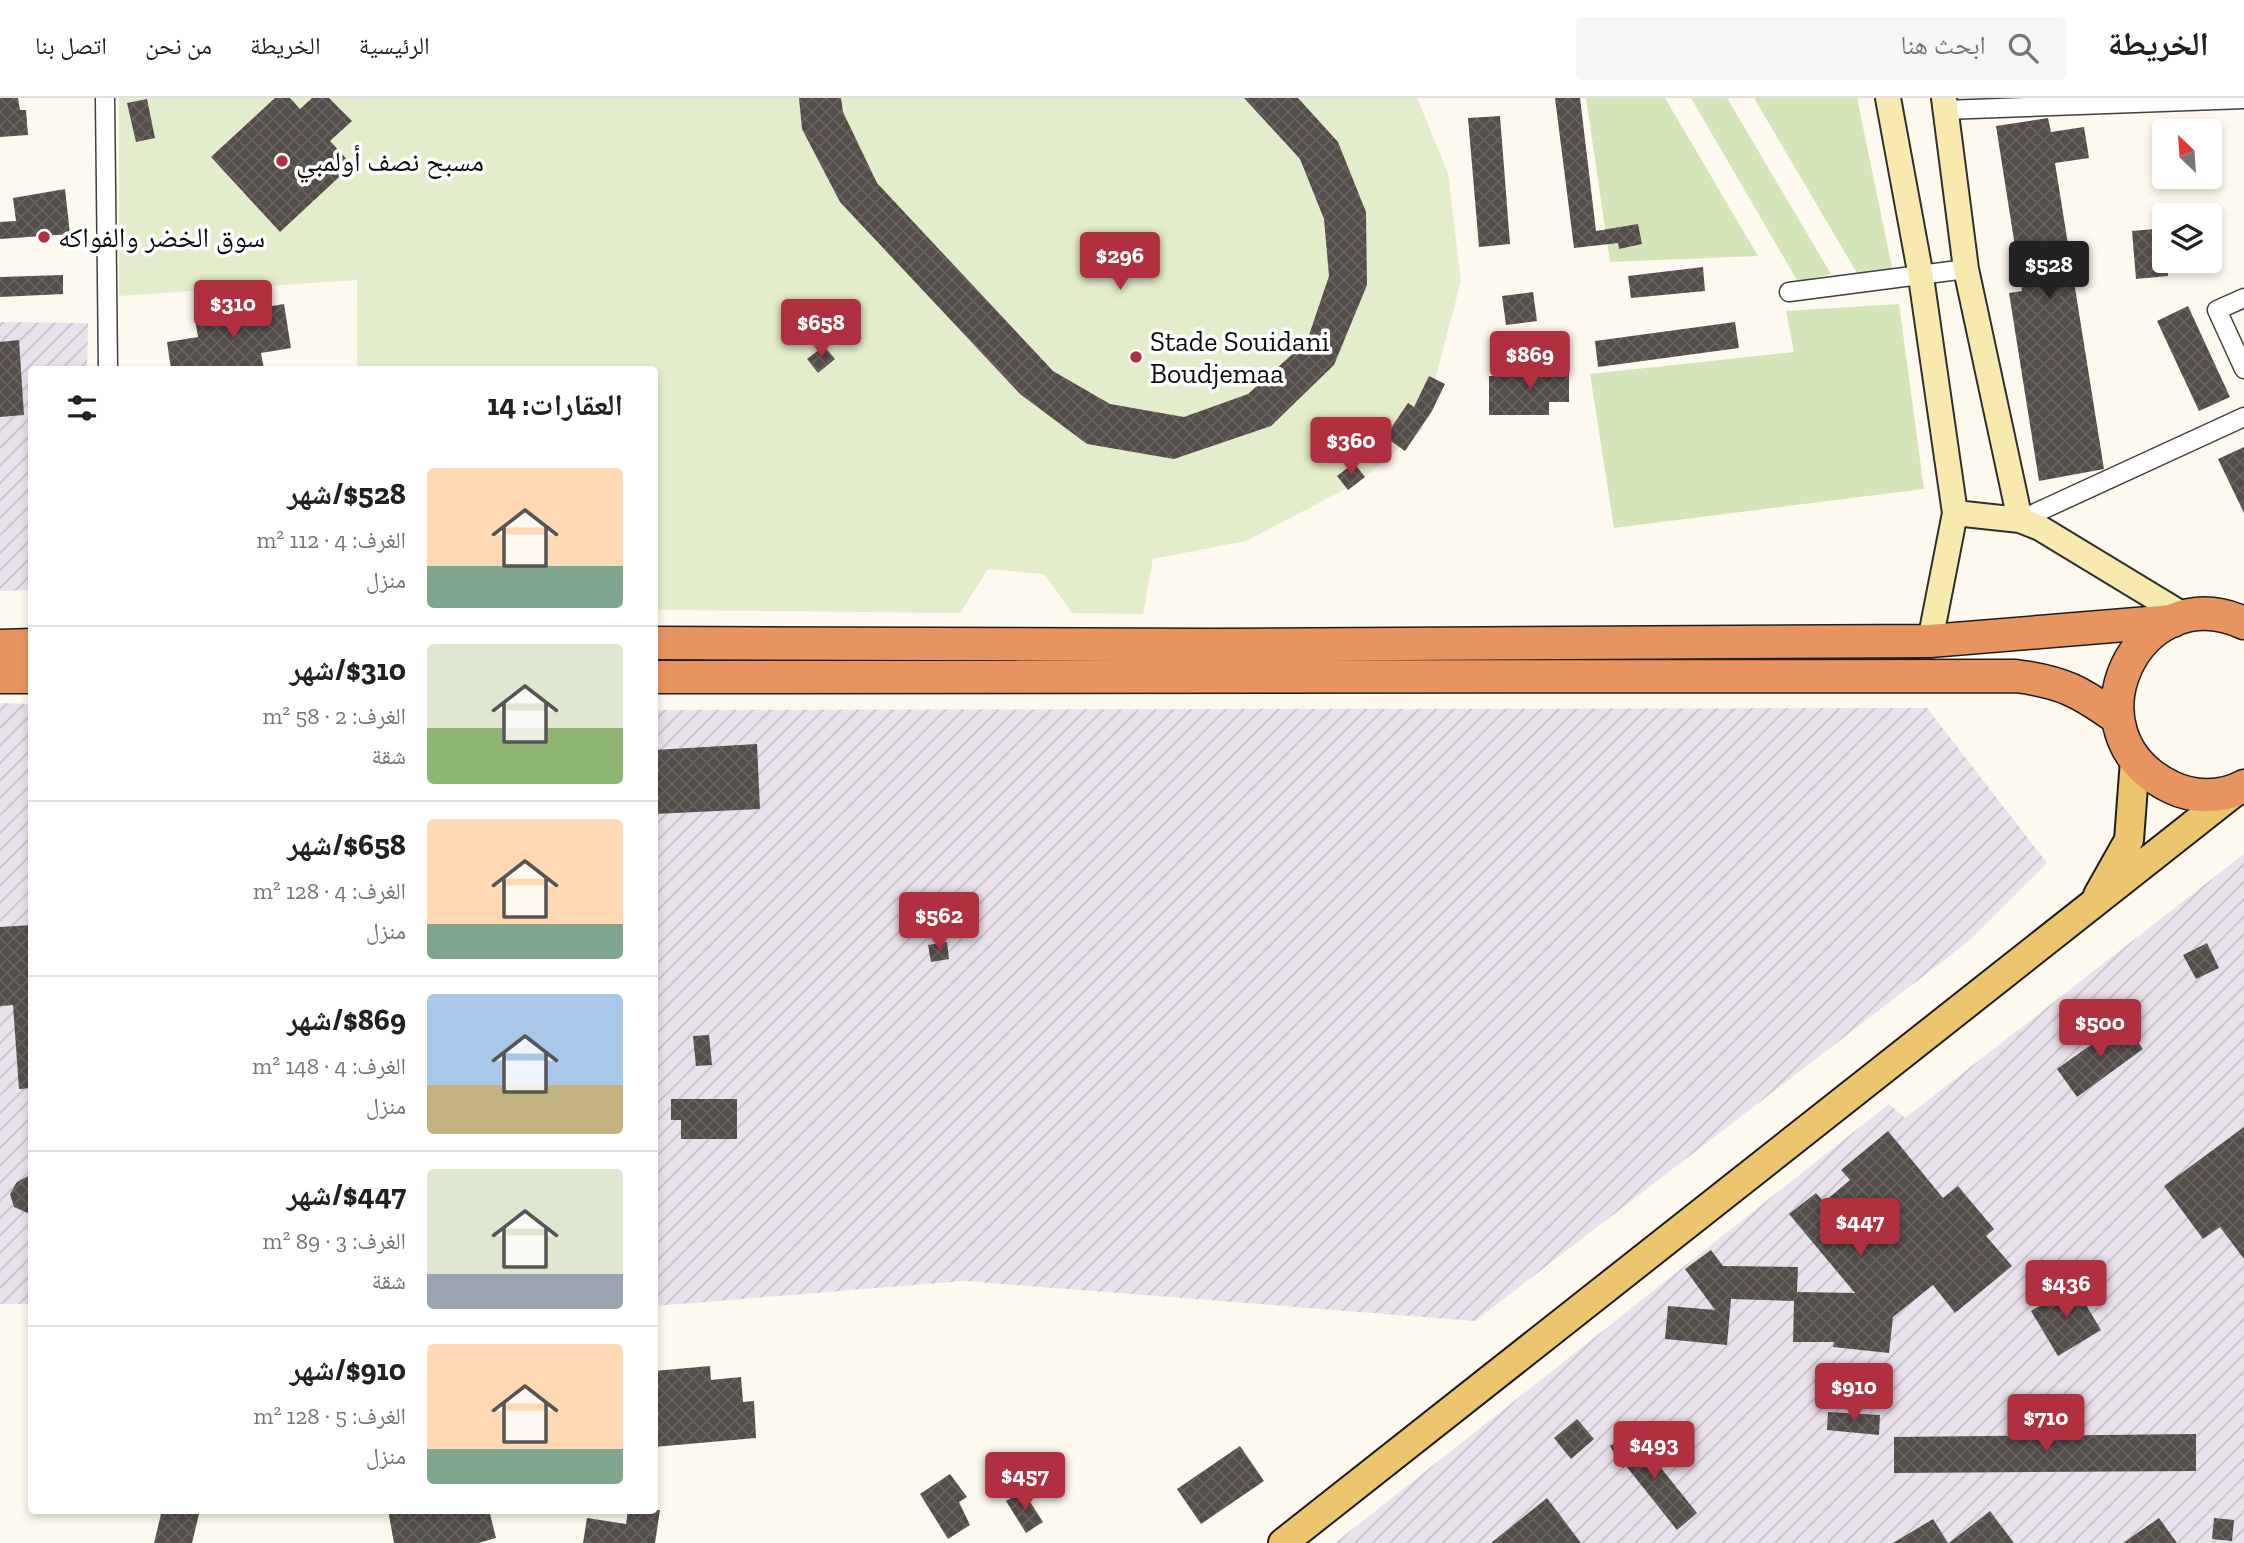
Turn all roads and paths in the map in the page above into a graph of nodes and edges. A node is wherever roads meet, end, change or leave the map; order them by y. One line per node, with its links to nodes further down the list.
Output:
1 (105, 98): 9 (street)
2 (1888, 98): 6 (street)
3 (2244, 99): 4 (street)
4 (1944, 104): 5 (street)
5 (1966, 269): 6 (street); 13 (street)
6 (1921, 277): 7 (street); 12 (street)
7 (1789, 292)
8 (2244, 298): 10 (street)
9 (108, 366)
10 (2244, 369)
11 (2244, 417): 13 (street)
12 (1955, 513): 13 (street); 17 (street)
13 (2020, 520): 15 (street)
14 (2244, 599): 15 (highway)
15 (2187, 617): 16 (highway); 17 (highway); 24 (highway)
16 (2244, 623)
17 (1930, 641): 18 (highway)
18 (658, 643)
19 (28, 645): 20 (highway)
20 (0, 646)
21 (0, 677): 22 (highway)
22 (28, 677)
23 (658, 677): 24 (highway)
24 (2117, 718): 25 (highway)
25 (2135, 760): 26 (highway); 27 (main road)
26 (2240, 789): 27 (main road)
27 (2092, 906): 28 (main road)
28 (1283, 1543)

